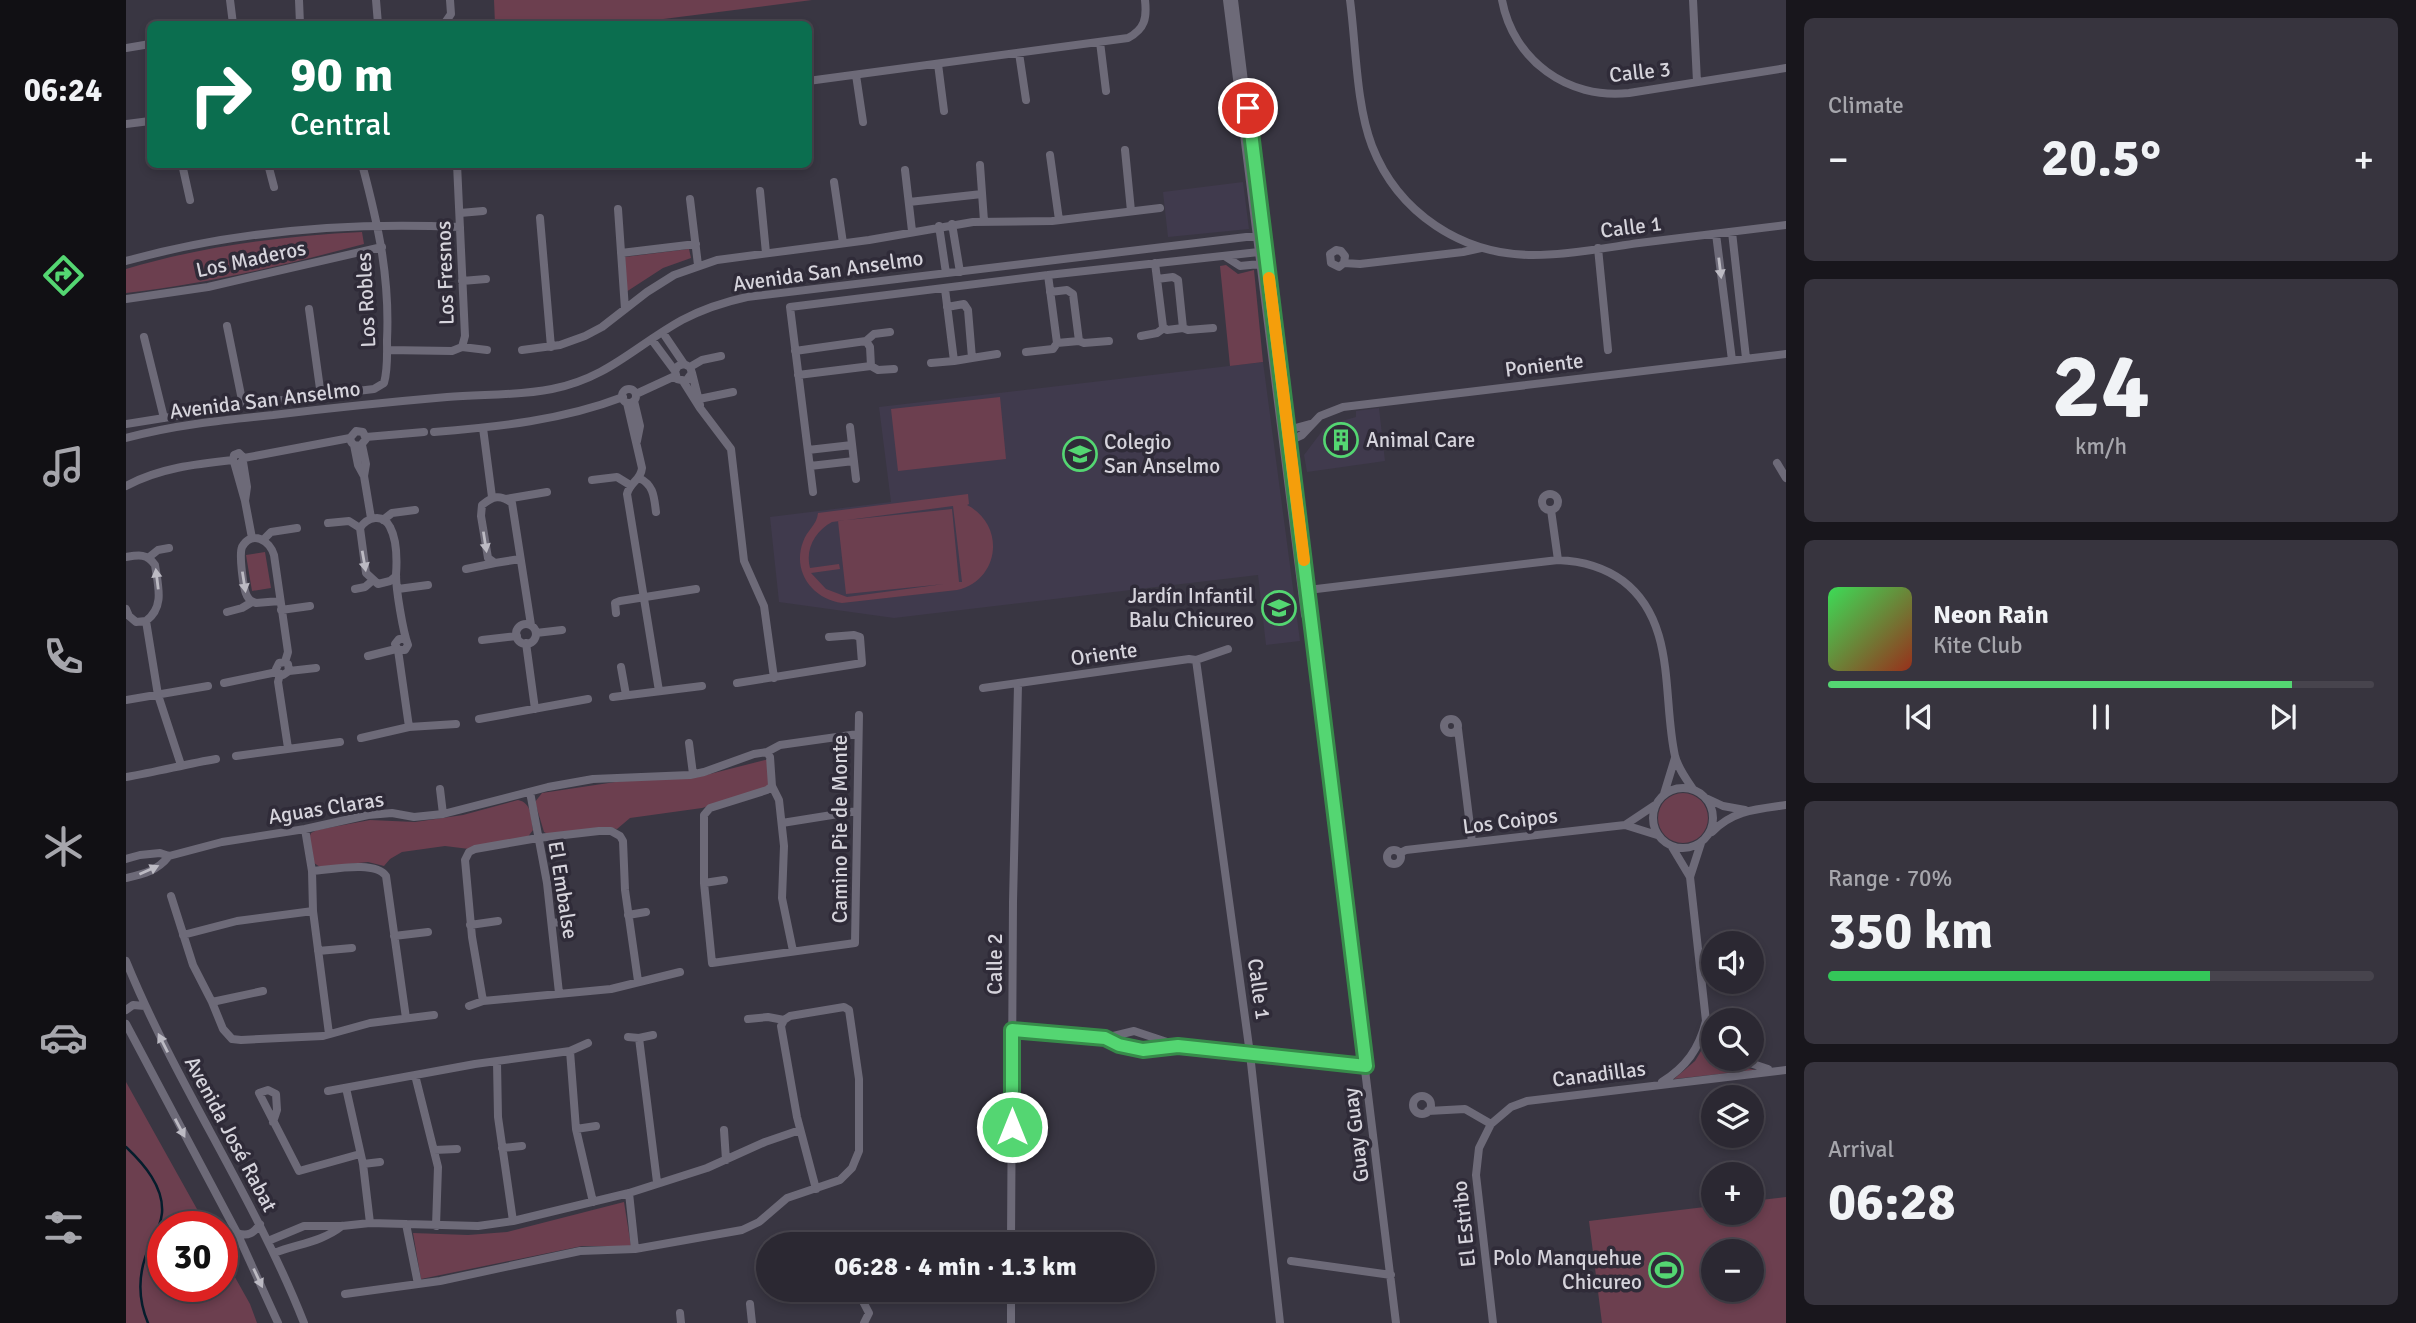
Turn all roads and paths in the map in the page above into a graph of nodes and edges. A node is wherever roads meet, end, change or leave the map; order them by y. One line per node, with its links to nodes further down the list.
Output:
1 (230, 0): 11 (street)
2 (299, 0): 12 (street)
3 (376, 0): 13 (street)
4 (450, 0): 14 (street)
5 (1145, 0): 15 (street)
6 (1227, 0): 42 (street, Guay Guay)
7 (1234, 0): 42 (street, Guay Guay)
8 (1350, 0): 66 (street, Calle 1)
9 (1502, 0): 23 (street, Calle 3)
10 (1693, 0): 23 (street)
11 (233, 21)
12 (300, 21)
13 (378, 21)
14 (446, 21)
15 (1100, 42): 18 (street); 24 (street)
16 (147, 44): 17 (street)
17 (126, 48)
18 (1019, 53): 19 (street); 25 (street)
19 (938, 64): 21 (street); 26 (street)
20 (1786, 68): 23 (street, Calle 3)
21 (856, 75): 22 (street); 28 (street)
22 (812, 80)
23 (1697, 82)
24 (1106, 91)
25 (1026, 100)
26 (944, 111)
27 (147, 121): 29 (street)
28 (863, 122)
29 (126, 124)
30 (1125, 150): 49 (street)
31 (1050, 155): 52 (street)
32 (980, 165): 41 (street)
33 (184, 168): 44 (street)
34 (269, 168): 39 (street)
35 (363, 168): 54 (street, Los Robles)
36 (457, 168): 50 (street, Los Fresnos)
37 (905, 170): 45 (street)
38 (834, 182): 63 (street)
39 (274, 187)
40 (760, 191): 70 (street)
41 (982, 194): 45 (street); 53 (street)
42 (1255, 195): 62 (street, Guay Guay)
43 (690, 199): 64 (street)
44 (190, 200)
45 (909, 202): 59 (street)
46 (1160, 208): 49 (street)
47 (618, 209): 69 (street)
48 (483, 211): 50 (street)
49 (1131, 211): 52 (street)
50 (460, 213): 58 (street, Los Fresnos)
51 (540, 218): 103 (street)
52 (1059, 220): 53 (street)
53 (984, 222): 55 (street)
54 (377, 225): 58 (street, Los Maderos); 65 (street, Los Robles); 72 (street, Los Maderos)
55 (952, 225): 57 (street); 77 (street)
56 (1786, 225): 60 (street, Calle 1)
57 (939, 226): 59 (street); 78 (street)
58 (460, 227): 82 (street, Los Fresnos)
59 (912, 232): 63 (street)
60 (1732, 232): 61 (street, Calle 1); 114 (street)
61 (1716, 234): 67 (street, Calle 1); 115 (street, one-way to 115)
62 (1260, 236): 68 (street, Guay Guay); 77 (street, Avenida San Anselmo); 123 (street, Guay Guay)
63 (843, 243): 70 (street)
64 (695, 244): 69 (street); 76 (street)
65 (382, 247): 85 (street, Los Maderos); 104 (street, Los Robles)
66 (1480, 248): 67 (street, Calle 1); 74 (street, Calle 1)
67 (1598, 248): 108 (street)
68 (1259, 252): 71 (street); 75 (street, Guay Guay)
69 (621, 253): 88 (street)
70 (766, 253): 76 (street)
71 (1226, 257): 73 (street); 75 (street)
72 (126, 261)
73 (1155, 263): 79 (street); 81 (street)
74 (1345, 263)
75 (1261, 264): 123 (street, Guay Guay)
76 (698, 265): 88 (street)
77 (960, 272): 78 (street, Avenida San Anselmo)
78 (946, 274): 94 (street, Avenida San Anselmo)
79 (1048, 275): 83 (street); 84 (street)
80 (486, 279): 82 (street)
81 (1157, 279): 90 (street); 91 (street)
82 (462, 281): 102 (street, Los Fresnos)
83 (945, 289): 86 (street); 107 (street)
84 (1051, 292): 99 (street); 101 (street)
85 (126, 299)
86 (947, 307): 113 (street); 116 (street)
87 (309, 309): 125 (street)
88 (625, 309): 103 (street)
89 (227, 326): 128 (street)
90 (1164, 328): 91 (street); 95 (street)
91 (1183, 328): 92 (street)
92 (1213, 328)
93 (890, 332): 98 (street)
94 (663, 333): 97 (street, Avenida San Anselmo); 119 (street)
95 (1141, 336)
96 (144, 337): 129 (street)
97 (652, 341): 122 (street); 136 (street, Avenida San Anselmo)
98 (866, 341): 107 (street); 118 (street)
99 (1079, 341): 100 (street); 101 (street)
100 (1109, 341)
101 (1057, 343): 109 (street)
102 (461, 347): 104 (street, Los Fresnos); 105 (street)
103 (551, 347): 106 (street)
104 (387, 350): 125 (street, Los Robles)
105 (486, 350)
106 (522, 350)
107 (795, 351): 121 (street)
108 (1608, 351)
109 (1026, 352)
110 (997, 354): 113 (street)
111 (1786, 354): 114 (street, Poniente)
112 (721, 356): 119 (street)
113 (972, 358): 116 (street)
114 (1746, 358): 115 (street, Poniente)
115 (1732, 360): 135 (street, Poniente)
116 (954, 361): 117 (street)
117 (931, 363)
118 (871, 366): 120 (street); 121 (street)
119 (689, 368): 122 (street); 122 (street); 127 (street)
120 (894, 369)
121 (798, 375): 139 (street)
122 (678, 376): 126 (street); 127 (street)
123 (1278, 376): 135 (street, Guay Guay)
124 (733, 392): 127 (street)
125 (321, 396): 128 (street, Los Robles)
126 (630, 399): 132 (street); 145 (street)
127 (699, 404): 205 (street)
128 (243, 405): 129 (street, Los Robles)
129 (164, 418): 130 (street, Los Robles)
130 (126, 424)
131 (850, 427): 138 (street)
132 (483, 428): 134 (street); 153 (street)
133 (424, 432): 137 (street)
134 (435, 432)
135 (1287, 436): 166 (street, Guay Guay)
136 (126, 438)
137 (358, 441): 140 (street); 159 (street)
138 (852, 445): 139 (street); 142 (street)
139 (808, 450): 144 (street)
140 (244, 460): 141 (street); 155 (street)
141 (233, 461): 150 (street); 155 (street)
142 (854, 461): 144 (street); 147 (street)
143 (1777, 463): 146 (street)
144 (810, 466): 152 (street)
145 (639, 478): 149 (street); 158 (street)
146 (1786, 478)
147 (856, 479)
148 (592, 480): 149 (street)
149 (630, 485): 181 (street)
150 (126, 486)
151 (547, 492): 154 (street)
152 (813, 492)
153 (492, 497): 154 (street); 172 (street, one-way to 172)
154 (506, 499): 170 (street)
155 (245, 501): 164 (street)
156 (415, 510): 160 (street)
157 (1551, 510): 171 (street)
158 (656, 512)
159 (371, 518): 160 (street); 163 (street)
160 (383, 520): 174 (street)
161 (328, 523): 163 (street)
162 (297, 528): 165 (street)
163 (360, 528): 175 (street, one-way to 175)
164 (252, 538): 165 (street); 182 (street, one-way to 182)
165 (264, 540): 183 (street)
166 (1299, 540): 180 (street, Guay Guay); 213 (street, Guay Guay)
167 (169, 548): 169 (street)
168 (126, 557): 169 (street)
169 (148, 558): 188 (street, one-way to 169)
170 (520, 559): 172 (street); 191 (street)
171 (1558, 560): 180 (street); 233 (street)
172 (495, 563): 173 (street)
173 (466, 569)
174 (396, 576): 175 (street); 178 (street)
175 (372, 581): 177 (street)
176 (428, 585): 178 (street)
177 (355, 589)
178 (398, 589): 198 (street)
179 (696, 589): 181 (street)
180 (1308, 590): 213 (street, Guay Guay)
181 (644, 598): 187 (street); 212 (street)
182 (252, 602): 183 (street); 186 (street)
183 (280, 605): 184 (street); 201 (street)
184 (310, 606)
185 (126, 609): 189 (street)
186 (227, 612)
187 (616, 613)
188 (146, 621): 189 (street); 214 (street)
189 (136, 622): 190 (street)
190 (126, 624)
191 (533, 629): 192 (street); 193 (street); 196 (street)
192 (562, 629)
193 (517, 636): 195 (street); 196 (street)
194 (829, 637): 205 (street)
195 (482, 640)
196 (526, 643): 219 (street)
197 (1228, 649): 200 (street, Oriente)
198 (397, 650): 199 (street); 223 (street)
199 (368, 656)
200 (1196, 660): 208 (street, Oriente); 304 (street, Calle 1)
201 (287, 666): 203 (street); 204 (street)
202 (621, 667): 215 (street)
203 (316, 668)
204 (279, 673): 206 (street); 229 (street)
205 (774, 678): 207 (street)
206 (224, 683)
207 (737, 683)
208 (1018, 685): 211 (street, Oriente); 294 (street, Calle 2)
209 (208, 686): 214 (street)
210 (702, 686): 212 (street)
211 (983, 688)
212 (659, 691): 215 (street)
213 (1321, 693): 306 (street, Guay Guay)
214 (158, 695): 218 (street); 234 (street)
215 (626, 695): 216 (street)
216 (613, 697)
217 (588, 699): 219 (street)
218 (126, 700)
219 (536, 709): 221 (street)
220 (859, 715): 225 (street, Camino Pie de Monte)
221 (479, 719)
222 (456, 724): 223 (street)
223 (408, 727): 226 (street)
224 (1458, 729): 254 (street)
225 (858, 734): 230 (street, Aguas Claras); 246 (street, Camino Pie de Monte)
226 (361, 738)
227 (340, 742): 229 (street)
228 (689, 743): 235 (street)
229 (288, 748): 231 (street)
230 (767, 752): 235 (street, Aguas Claras); 237 (street)
231 (236, 755)
232 (216, 758): 234 (street)
233 (1675, 758): 239 (street); 241 (street)
234 (181, 765): 236 (street)
235 (694, 774): 240 (street, Aguas Claras)
236 (126, 777)
237 (772, 786): 248 (street); 263 (street)
238 (440, 789): 247 (street)
239 (1693, 789): 241 (street); 242 (street)
240 (530, 792): 247 (street, Aguas Claras); 252 (street, El Embalse)
241 (1664, 794): 243 (street)
242 (1706, 799): 245 (street); 253 (street)
243 (1655, 805): 249 (street, Los Coipos); 251 (street)
244 (1786, 805): 245 (street)
245 (1745, 810): 253 (street)
246 (857, 811): 248 (street); 277 (street, Camino Pie de Monte)
247 (443, 814): 250 (street, Aguas Claras)
248 (782, 823): 277 (street)
249 (1625, 825): 251 (street, Los Coipos); 254 (street, Los Coipos)
250 (305, 829): 257 (street, Aguas Claras); 259 (street)
251 (1657, 835): 255 (street)
252 (538, 838): 267 (street); 270 (street, El Embalse); 271 (street)
253 (1704, 839): 255 (street); 260 (street)
254 (1472, 842): 256 (street, Los Coipos)
255 (1672, 847): 260 (street)
256 (1400, 853)
257 (169, 856): 258 (street, Aguas Claras); 261 (street, Aguas Claras, one-way to 257)
258 (126, 859)
259 (312, 871): 265 (street); 274 (street)
260 (1689, 877): 287 (street)
261 (126, 878)
262 (724, 880): 263 (street)
263 (704, 883): 277 (street)
264 (171, 896): 273 (street)
265 (313, 911): 273 (street); 276 (street)
266 (646, 912): 267 (street)
267 (628, 915): 280 (street)
268 (499, 921): 271 (street)
269 (570, 921): 270 (street)
270 (552, 923): 282 (street, El Embalse)
271 (470, 925): 283 (street)
272 (428, 932): 274 (street)
273 (183, 934): 284 (street)
274 (394, 936): 290 (street)
275 (352, 948): 276 (street)
276 (318, 951): 296 (street)
277 (793, 951)
278 (126, 961): 285 (street, Avenida José Rabat)
279 (680, 972): 280 (street)
280 (638, 981): 282 (street)
281 (262, 991): 284 (street)
282 (559, 993): 283 (street)
283 (483, 1001): 286 (street)
284 (212, 1002): 296 (street)
285 (145, 1006): 288 (street); 336 (street, Avenida José Rabat, one-way to 285)
286 (469, 1006)
287 (1704, 1008)
288 (126, 1010)
289 (434, 1015): 290 (street)
290 (406, 1018): 296 (street)
291 (748, 1019): 292 (street)
292 (784, 1020): 320 (street); 330 (street)
293 (126, 1024): 333 (street, Avenida José Rabat, one-way to 333)
294 (1012, 1030): 300 (street); 340 (street, Calle 2)
295 (1701, 1033): 311 (street)
296 (329, 1034)
297 (653, 1035): 299 (street)
298 (628, 1037): 299 (street)
299 (639, 1038): 329 (street)
300 (1105, 1038): 302 (street); 302 (street)
301 (588, 1043): 303 (street)
302 (1178, 1046): 304 (street)
303 (570, 1051): 305 (street); 318 (street)
304 (1250, 1054): 306 (street); 360 (street, Calle 1)
305 (497, 1062): 310 (street); 322 (street)
306 (1366, 1066): 347 (street, Guay Guay)
307 (1764, 1068): 309 (street)
308 (1786, 1070): 309 (street, Canadillas)
309 (1774, 1071): 311 (street, Canadillas)
310 (415, 1075): 312 (street); 324 (street)
311 (1658, 1085): 316 (street, Canadillas)
312 (346, 1088): 313 (street); 325 (street)
313 (328, 1091)
314 (1428, 1111): 316 (street)
315 (274, 1122): 325 (street)
316 (1491, 1124): 362 (street, El Estribo)
317 (596, 1126): 318 (street)
318 (576, 1129): 332 (street)
319 (724, 1130): 326 (street)
320 (800, 1130): 326 (street); 330 (street)
321 (523, 1146): 322 (street)
322 (502, 1148): 334 (street)
323 (457, 1149): 324 (street)
324 (434, 1150): 339 (street)
325 (360, 1154): 328 (street)
326 (726, 1160): 329 (street)
327 (380, 1162): 328 (street)
328 (363, 1164): 335 (street)
329 (657, 1182): 331 (street)
330 (816, 1189): 344 (street)
331 (629, 1193): 332 (street); 344 (street)
332 (593, 1202): 334 (street)
333 (225, 1211)
334 (513, 1221): 339 (street)
335 (370, 1223): 337 (street); 338 (street)
336 (260, 1224): 341 (street); 343 (street, Avenida José Rabat)
337 (406, 1224): 339 (street); 348 (street)
338 (341, 1226): 343 (street); 345 (street)
339 (436, 1226)
340 (1012, 1232)
341 (238, 1233)
342 (238, 1235): 354 (street, Avenida José Rabat, one-way to 354)
343 (268, 1241): 345 (street, Avenida José Rabat)
344 (635, 1249): 348 (street)
345 (274, 1254): 355 (street, Avenida José Rabat)
346 (1291, 1261): 347 (street)
347 (1391, 1275): 361 (street, Guay Guay)
348 (418, 1284): 349 (street)
349 (345, 1294)
350 (863, 1302): 358 (street)
351 (1011, 1302): 359 (street)
352 (750, 1304): 357 (street)
353 (680, 1313): 356 (street)
354 (278, 1323)
355 (304, 1323)
356 (681, 1323)
357 (752, 1323)
358 (864, 1323)
359 (1011, 1323)
360 (1280, 1323)
361 (1396, 1323)
362 (1493, 1323)

